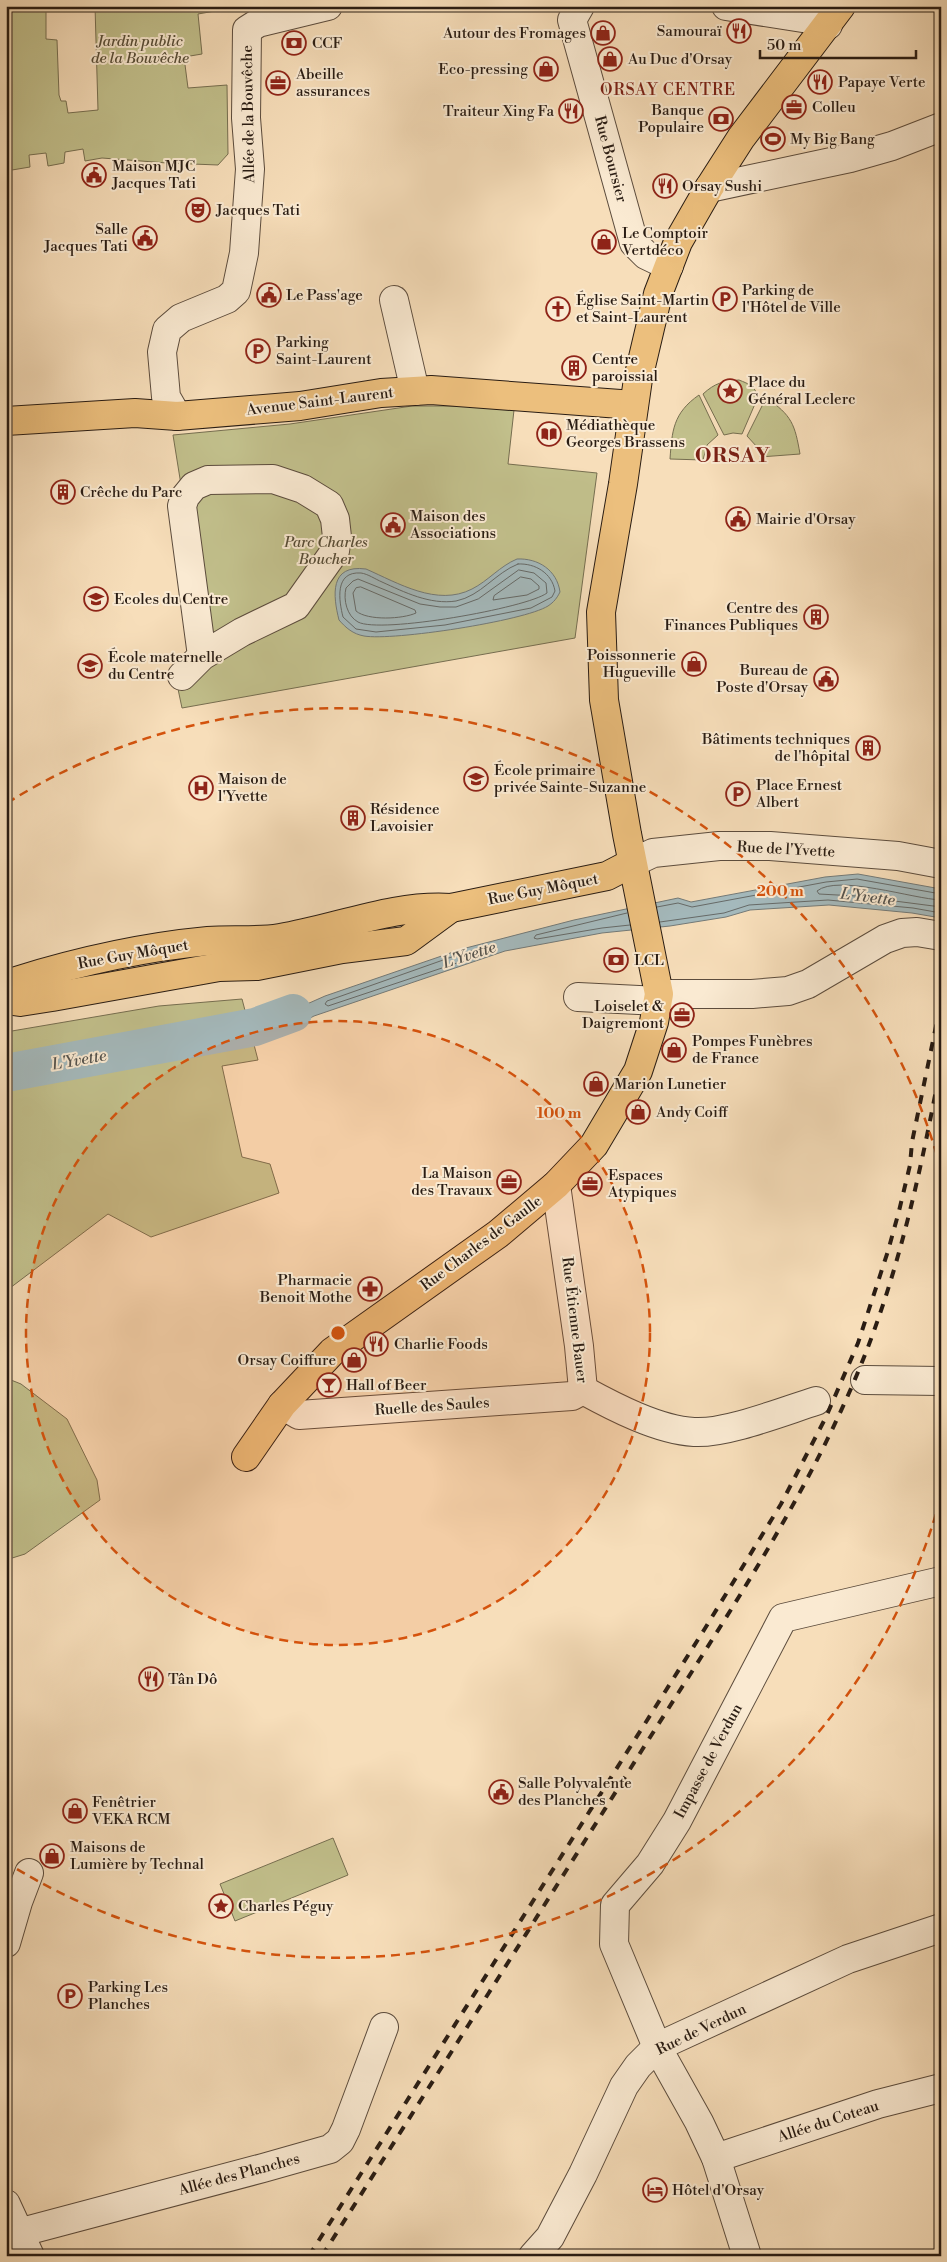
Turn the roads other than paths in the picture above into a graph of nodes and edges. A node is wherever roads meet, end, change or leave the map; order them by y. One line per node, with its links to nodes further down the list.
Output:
1 (328, 6): 11 (street, Allée de la Bouvêche)
2 (726, 6): 4 (street)
3 (570, 11): 7 (street, Rue Boursier)
4 (835, 16): 6 (main road, Rue Charles de Gaulle)
5 (941, 127): 6 (street)
6 (708, 188): 7 (main road, Rue Charles de Gaulle)
7 (669, 266): 10 (main road, Rue Charles de Gaulle)
8 (394, 300): 9 (street)
9 (415, 390): 10 (main road, Avenue Saint-Laurent); 11 (main road, Avenue Saint-Laurent)
10 (634, 405): 15 (main road, Rue Charles de Gaulle)
11 (177, 416): 12 (main road, Avenue Saint-Laurent)
12 (6, 421)
13 (202, 656): 13 (street); 14 (street)
14 (182, 676)
15 (632, 863): 16 (street, Rue de l'Yvette); 17 (main road, Rue Guy Môquet); 23 (main road, Rue Charles de Gaulle)
16 (941, 864)
17 (450, 908): 19 (main road, Rue Guy Môquet); 20 (main road, Rue Guy Môquet)
18 (941, 936): 23 (street)
19 (253, 940): 20 (main road); 21 (main road, Rue Guy Môquet)
20 (257, 966): 21 (main road, Rue Guy Môquet)
21 (12, 992)
22 (578, 997): 23 (street)
23 (659, 997): 24 (main road, Rue Charles de Gaulle)
24 (556, 1185): 27 (street, Rue Étienne Bauer); 29 (main road, Rue Charles de Gaulle)
25 (865, 1380): 26 (street)
26 (941, 1381)
27 (584, 1390): 28 (street, Rue Étienne Bauer); 29 (street, Ruelle des Saules)
28 (816, 1401)
29 (282, 1405): 30 (main road, Rue Charles de Gaulle)
30 (246, 1457)
31 (941, 1581): 36 (street, Impasse de Verdun)
32 (29, 1873): 34 (street)
33 (941, 1928): 36 (street, Rue de Verdun)
34 (6, 1943)
35 (384, 2027): 40 (street, Allée des Planches)
36 (657, 2047): 38 (street, Impasse de Verdun); 41 (street, Rue de Verdun)
37 (941, 2088): 38 (street, Allée du Coteau)
38 (716, 2158): 42 (street, Impasse de Verdun)
39 (6, 2204): 40 (street)
40 (24, 2244)
41 (533, 2256)
42 (747, 2256)

